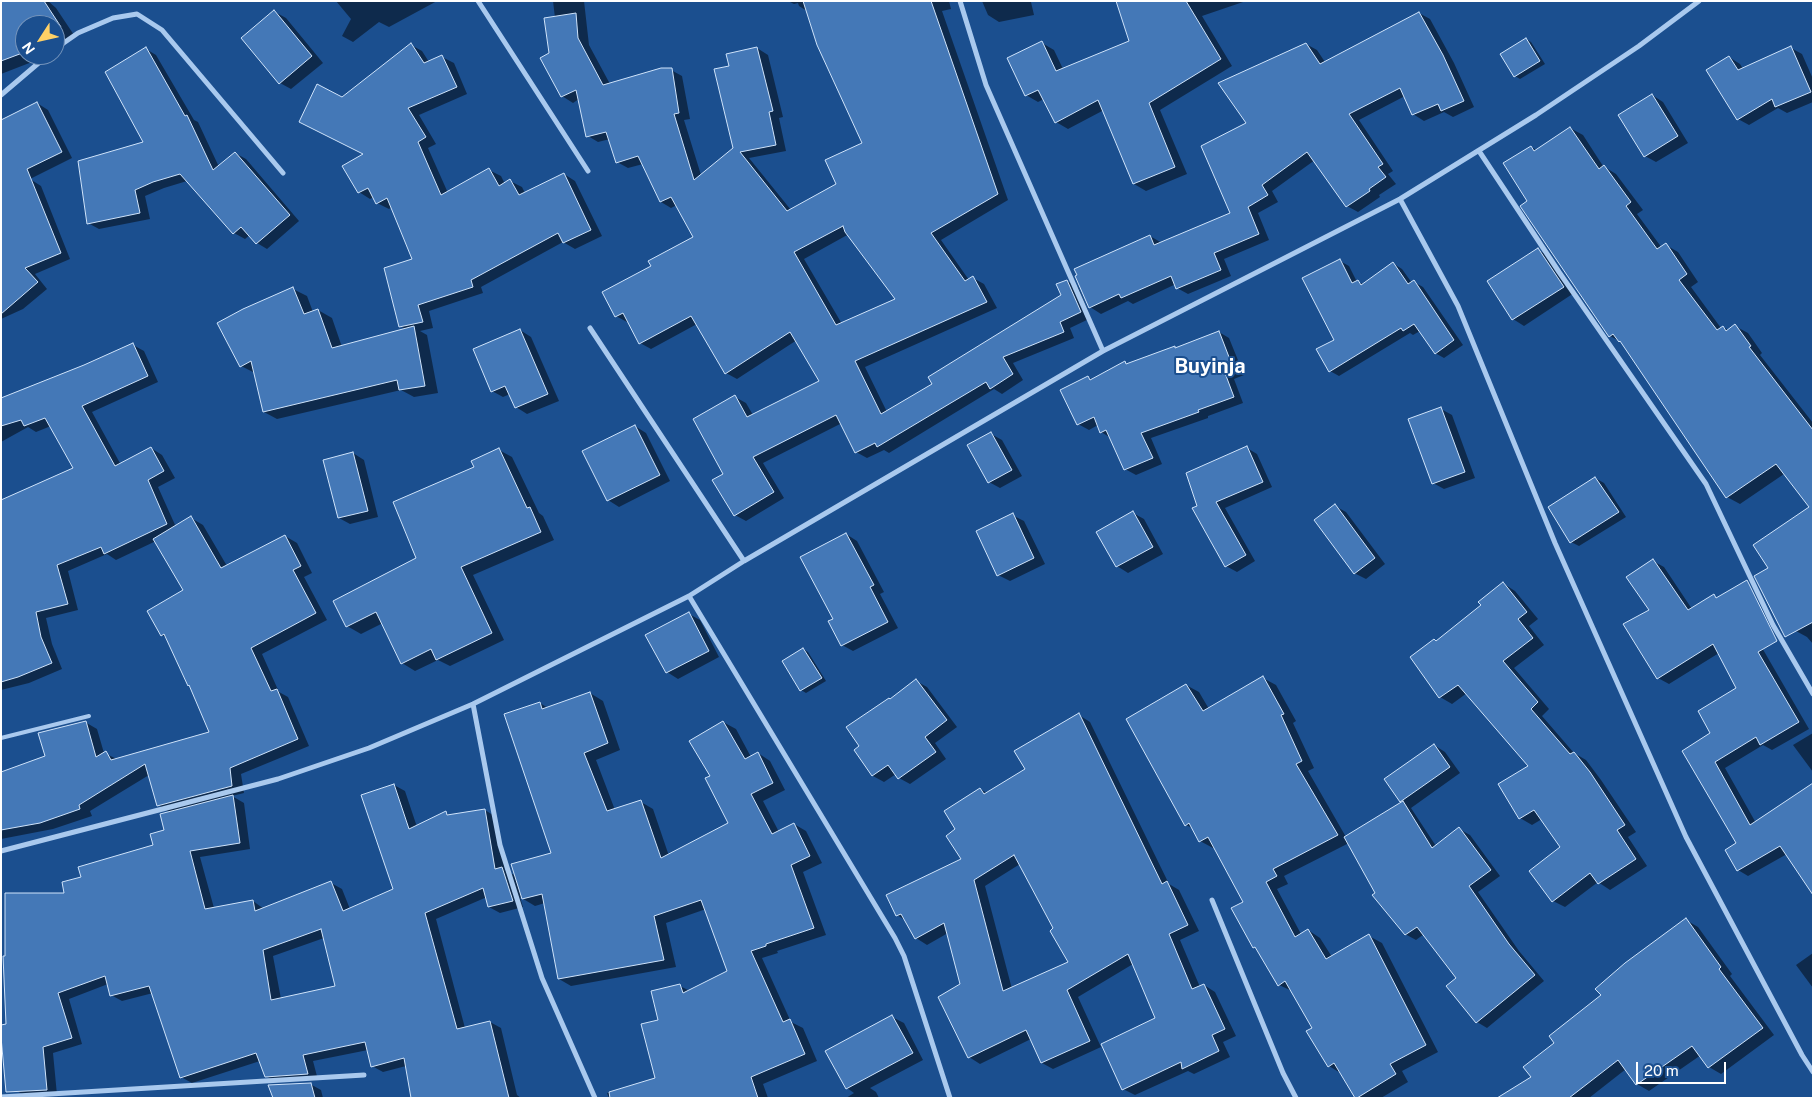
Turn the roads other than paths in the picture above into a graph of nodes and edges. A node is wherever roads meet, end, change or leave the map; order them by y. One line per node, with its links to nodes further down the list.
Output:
1 (478, 1): 8 (street)
2 (960, 1): 12 (street)
3 (1699, 1): 7 (street)
4 (65, 42): 9 (street)
5 (36, 65): 6 (street)
6 (1, 95)
7 (1479, 151): 10 (street); 15 (street)
8 (588, 171)
9 (283, 173)
10 (1400, 199): 12 (street); 21 (street)
11 (590, 328): 13 (street)
12 (1103, 351): 13 (street)
13 (744, 561): 14 (street)
14 (689, 596): 16 (street); 25 (street)
15 (1813, 694)
16 (473, 704): 19 (street); 24 (street)
17 (89, 716): 18 (lane)
18 (1, 738)
19 (1, 851)
20 (1212, 900): 26 (street)
21 (1813, 1072)
22 (364, 1075): 23 (street)
23 (1, 1097)
24 (595, 1098)
25 (950, 1098)
26 (1296, 1098)

